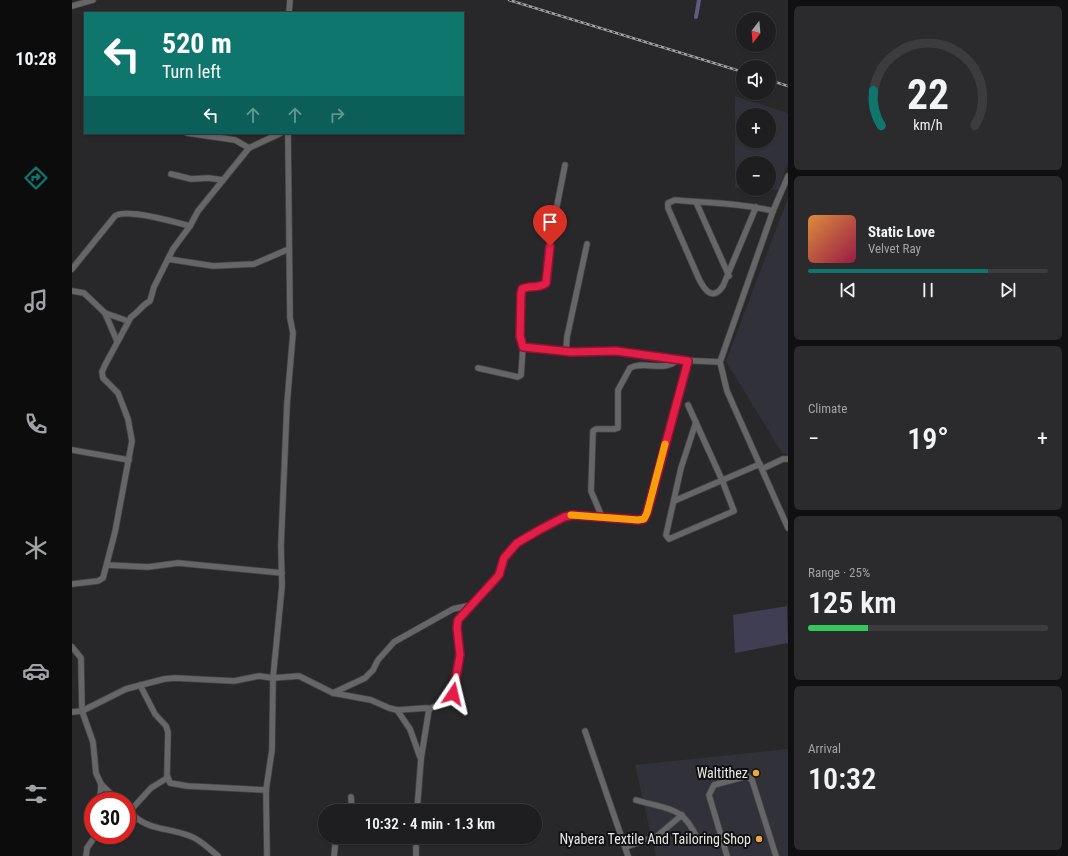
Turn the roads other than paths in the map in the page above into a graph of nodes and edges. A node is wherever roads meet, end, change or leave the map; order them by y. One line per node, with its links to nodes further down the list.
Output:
1 (93, 0): 3 (street)
2 (290, 0): 4 (street)
3 (72, 6)
4 (289, 12)
5 (194, 134): 8 (street)
6 (279, 134): 8 (street)
7 (288, 134): 18 (street)
8 (249, 148): 12 (street)
9 (565, 165): 26 (street)
10 (171, 174): 12 (street)
11 (788, 176): 15 (street)
12 (223, 180): 16 (street)
13 (696, 202): 14 (street); 21 (street); 21 (street)
14 (756, 207): 15 (street); 21 (street)
15 (773, 211): 30 (street)
16 (190, 226): 19 (street); 20 (street)
17 (587, 244): 27 (street)
18 (289, 249): 19 (street); 43 (street)
19 (168, 259): 24 (street)
20 (72, 268)
21 (729, 276)
22 (72, 291): 23 (street)
23 (105, 313): 24 (street); 25 (street)
24 (128, 321): 25 (street)
25 (117, 341): 36 (street)
26 (523, 347): 27 (street); 31 (street)
27 (566, 351): 28 (street)
28 (677, 360): 29 (street); 40 (street)
29 (688, 361): 30 (street); 40 (street)
30 (720, 362): 37 (street)
31 (478, 368)
32 (688, 405): 33 (street)
33 (696, 422): 38 (street); 39 (street)
34 (72, 450): 36 (street)
35 (788, 459): 37 (street)
36 (129, 460): 42 (street)
37 (761, 466): 38 (street); 41 (street)
38 (722, 480): 39 (street); 39 (street)
39 (674, 501)
40 (602, 517): 45 (street)
41 (788, 528)
42 (107, 565): 43 (street); 44 (street)
43 (282, 573): 47 (street)
44 (72, 584)
45 (471, 605): 49 (street); 50 (street)
46 (72, 647): 52 (street)
47 (273, 678): 48 (street); 49 (street); 58 (street)
48 (140, 685): 52 (street); 56 (street)
49 (333, 693): 51 (street)
50 (429, 709): 51 (street); 55 (street)
51 (397, 710): 55 (street)
52 (82, 711): 53 (street); 57 (street)
53 (72, 712)
54 (586, 731): 72 (street)
55 (421, 759): 65 (street)
56 (167, 778): 58 (street); 63 (street)
57 (101, 784): 59 (street); 60 (street)
58 (266, 790): 75 (street)
59 (101, 792)
60 (109, 792)
61 (351, 797): 64 (street)
62 (636, 800): 66 (street)
63 (136, 803)
64 (352, 804)
65 (417, 804)
66 (682, 815): 68 (street); 72 (street)
67 (136, 817): 74 (street)
68 (698, 840)
69 (90, 844): 73 (street)
70 (335, 844): 76 (street)
71 (416, 844): 77 (street)
72 (626, 847): 78 (street)
73 (86, 856)
74 (218, 856)
75 (267, 856)
76 (334, 856)
77 (416, 856)
78 (628, 856)
79 (727, 856): 80 (street)
80 (776, 856)

